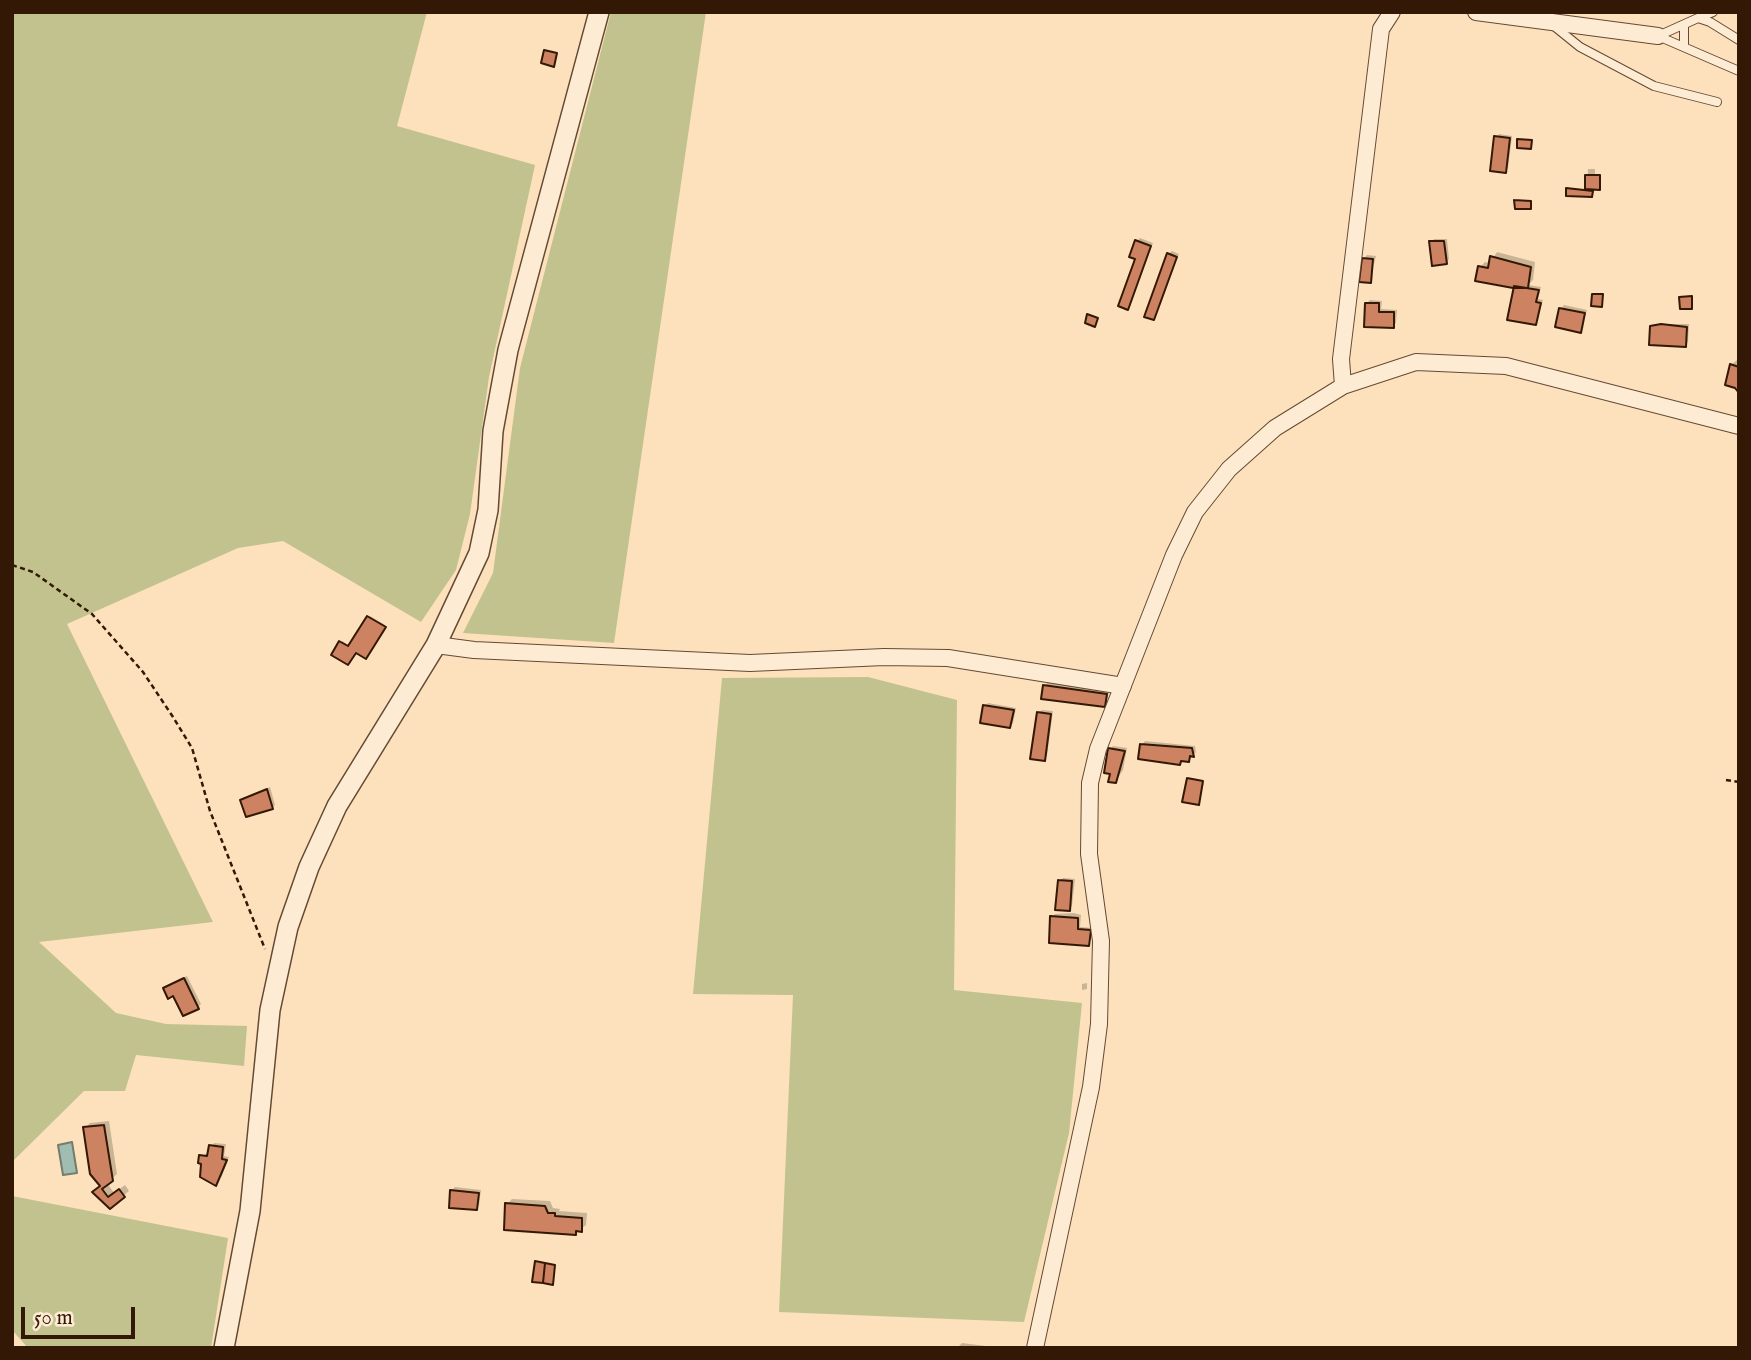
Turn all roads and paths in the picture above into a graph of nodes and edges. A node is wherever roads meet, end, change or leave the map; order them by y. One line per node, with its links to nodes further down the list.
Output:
1 (599, 12): 16 (street)
2 (1392, 12): 13 (street)
3 (1476, 12): 6 (street)
4 (1713, 12): 5 (lane)
5 (1698, 18): 7 (lane); 9 (lane)
6 (1549, 21): 8 (street); 12 (lane)
7 (1684, 25): 8 (lane); 10 (lane)
8 (1658, 36): 10 (lane)
9 (1739, 40)
10 (1684, 47): 11 (lane)
11 (1739, 71)
12 (1717, 102)
13 (1343, 386): 14 (street); 17 (street)
14 (1739, 426)
15 (12, 565): 20 (path)
16 (436, 645): 17 (street); 20 (street)
17 (1123, 686): 22 (street)
18 (1726, 780): 19 (path)
19 (1739, 782)
20 (278, 968): 21 (street)
21 (224, 1348)
22 (1035, 1348)

